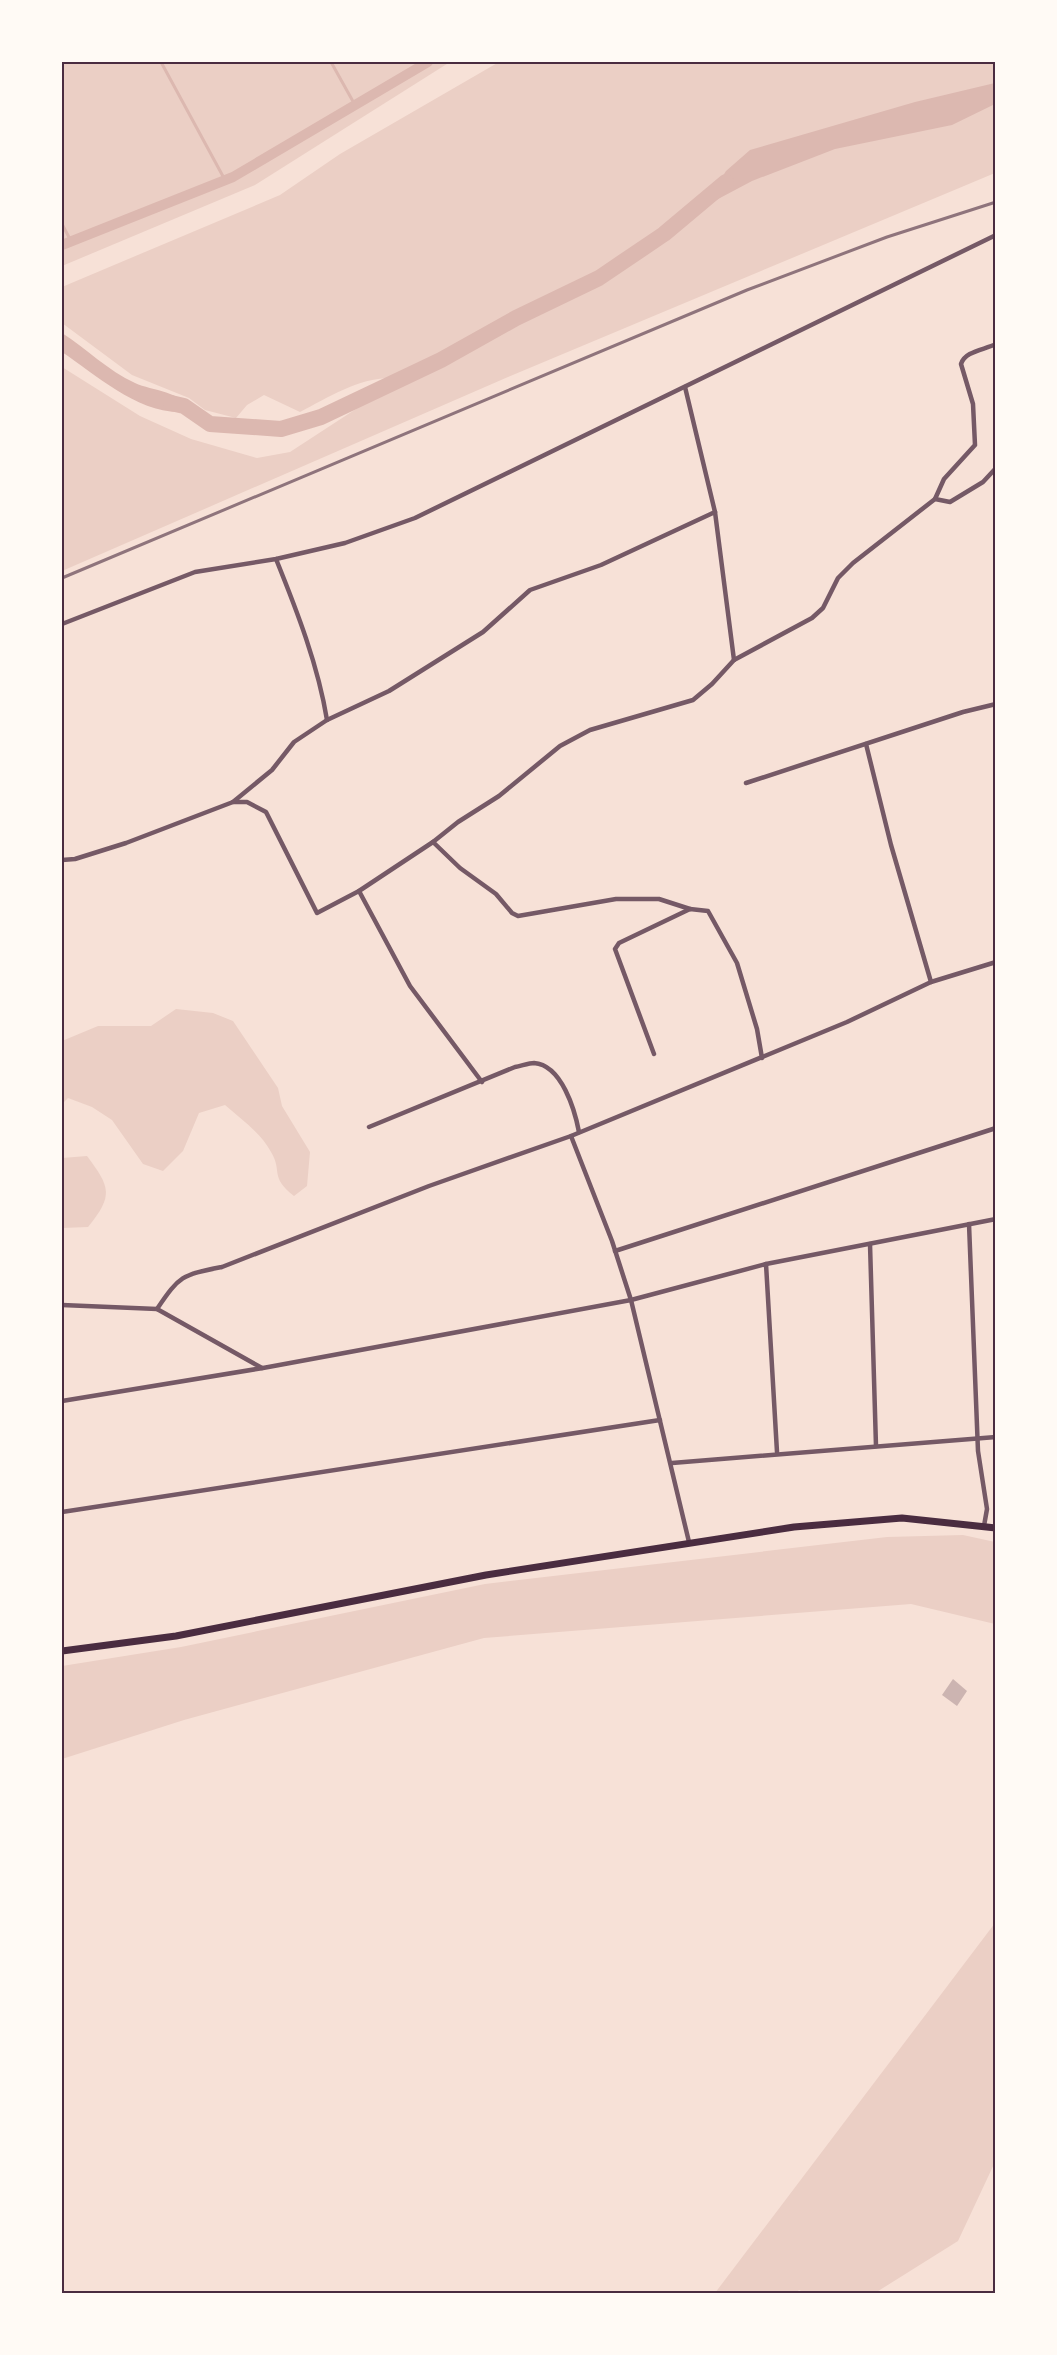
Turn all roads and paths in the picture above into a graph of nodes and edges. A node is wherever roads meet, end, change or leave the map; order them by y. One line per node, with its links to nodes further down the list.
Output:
1 (996, 235): 3 (street)
2 (996, 344): 5 (street)
3 (685, 387): 6 (street); 7 (street)
4 (996, 468): 5 (street)
5 (935, 499): 9 (street)
6 (715, 512): 9 (street); 11 (street)
7 (276, 559): 8 (street); 11 (street)
8 (62, 624)
9 (734, 660): 15 (street)
10 (996, 704): 12 (street)
11 (327, 720): 14 (street)
12 (866, 744): 13 (street); 20 (street)
13 (746, 783)
14 (233, 802): 16 (street); 17 (street)
15 (433, 842): 17 (street); 18 (street)
16 (62, 860)
17 (359, 891): 23 (street)
18 (690, 909): 21 (street); 22 (street)
19 (996, 962): 20 (street)
20 (931, 982): 22 (street)
21 (654, 1054)
22 (762, 1058): 26 (street)
23 (482, 1082): 24 (street); 26 (street)
24 (369, 1127)
25 (996, 1128): 31 (street)
26 (579, 1132): 27 (street)
27 (571, 1136): 31 (street); 35 (street)
28 (996, 1220): 29 (street)
29 (969, 1224): 30 (street); 40 (street)
30 (870, 1244): 32 (street); 41 (street)
31 (615, 1251): 33 (street)
32 (765, 1263): 33 (street); 42 (street)
33 (631, 1300): 36 (street); 38 (street)
34 (62, 1305): 35 (street)
35 (157, 1309): 36 (street)
36 (263, 1368): 37 (street)
37 (62, 1401)
38 (660, 1420): 43 (street); 44 (street)
39 (996, 1437): 40 (street)
40 (980, 1439): 41 (street); 45 (street)
41 (876, 1446): 42 (street)
42 (777, 1452): 43 (street)
43 (672, 1463): 47 (street)
44 (62, 1512)
45 (984, 1526): 46 (main road); 47 (main road)
46 (996, 1528)
47 (689, 1542): 48 (main road)
48 (62, 1651)

